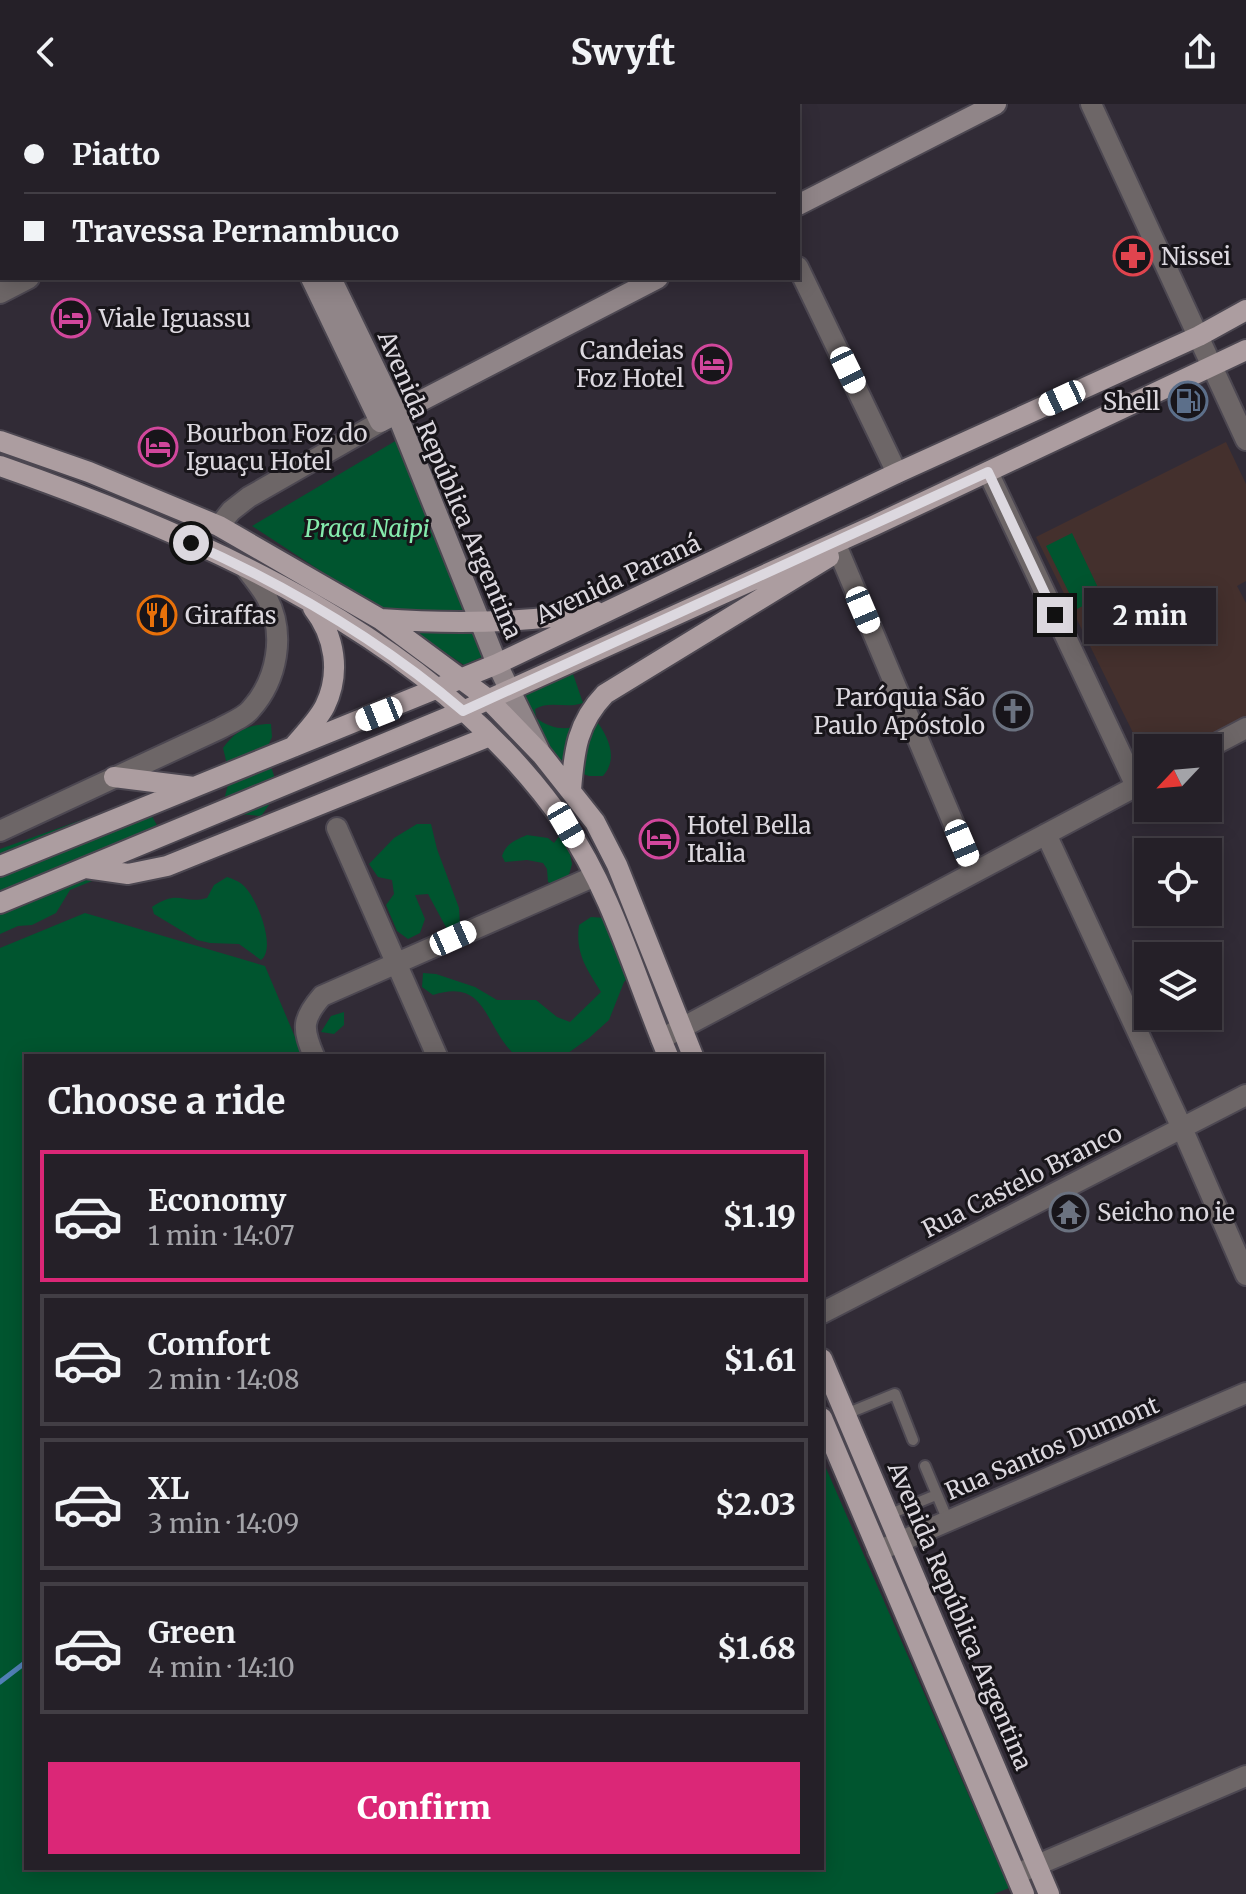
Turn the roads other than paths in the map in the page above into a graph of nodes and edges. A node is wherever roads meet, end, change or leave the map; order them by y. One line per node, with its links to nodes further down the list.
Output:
1 (996, 104): 3 (main road)
2 (1091, 104): 11 (street)
3 (800, 204)
4 (800, 271): 19 (street)
5 (25, 280): 9 (street)
6 (312, 280): 14 (main road, Avenida República Argentina)
7 (332, 280): 14 (main road, Avenida República Argentina)
8 (654, 280): 14 (main road)
9 (0, 293)
10 (1246, 310): 11 (main road, Avenida Paraná)
11 (1199, 336): 13 (street); 19 (main road, Avenida Paraná)
12 (1246, 350): 13 (main road)
13 (1213, 367): 15 (street); 18 (main road)
14 (388, 418): 21 (street); 27 (main road, Avenida República Argentina)
15 (1246, 440)
16 (0, 441): 21 (main road, Avenida República Argentina)
17 (0, 466): 23 (main road)
18 (988, 472): 20 (main road); 39 (street)
19 (897, 473): 25 (main road, Avenida Paraná)
20 (875, 525): 22 (main road); 30 (main road)
21 (219, 526): 26 (main road, Avenida República Argentina)
22 (839, 552): 43 (main road); 49 (street)
23 (245, 567): 24 (main road); 40 (street)
24 (308, 602): 31 (main road); 37 (main road)
25 (626, 605): 27 (main road); 28 (main road, Avenida Paraná)
26 (380, 619): 27 (main road); 29 (main road, Avenida República Argentina)
27 (480, 623): 28 (main road, Avenida República Argentina)
28 (497, 664): 29 (main road, Avenida Paraná); 30 (main road, Avenida República Argentina)
29 (464, 678): 31 (main road, Avenida Paraná); 32 (main road, Avenida República Argentina)
30 (509, 688): 32 (main road); 38 (main road, Avenida República Argentina)
31 (438, 689): 33 (main road); 37 (main road, Avenida Paraná)
32 (488, 699): 33 (main road); 38 (main road, Avenida República Argentina)
33 (463, 711): 35 (main road); 48 (main road)
34 (1246, 728): 36 (street)
35 (490, 736): 48 (main road); 50 (main road)
36 (1222, 741)
37 (290, 750): 41 (main road, Avenida Paraná)
38 (542, 755): 43 (main road, Avenida República Argentina)
39 (1134, 767)
40 (114, 777): 41 (main road); 45 (street)
41 (198, 787): 47 (main road, Avenida Paraná)
42 (1134, 787): 46 (street)
43 (571, 790): 53 (main road, Avenida República Argentina)
44 (337, 828): 52 (street)
45 (0, 831)
46 (1046, 834): 49 (street); 59 (street)
47 (0, 866)
48 (86, 868): 51 (main road)
49 (974, 872): 53 (street)
50 (595, 876): 52 (street); 54 (main road)
51 (0, 903)
52 (396, 963): 55 (street); 56 (street)
53 (681, 1029): 54 (street); 57 (main road, Avenida República Argentina)
54 (664, 1047)
55 (313, 1054)
56 (436, 1054)
57 (692, 1054)
58 (1246, 1095): 59 (street, Rua Castelo Branco)
59 (1182, 1128): 60 (street); 61 (street, Rua Castelo Branco)
60 (1246, 1275)
61 (824, 1312)
62 (824, 1364): 64 (main road, Avenida República Argentina)
63 (1246, 1393): 70 (street, Rua Santos Dumont)
64 (846, 1414): 66 (lane); 69 (main road, Avenida República Argentina)
65 (824, 1423): 72 (main road, Avenida República Argentina)
66 (913, 1440)
67 (925, 1466): 68 (lane)
68 (936, 1495): 69 (lane); 70 (lane)
69 (888, 1515): 71 (main road, Avenida República Argentina)
70 (948, 1521): 71 (street, Rua Santos Dumont)
71 (900, 1542): 72 (street, Rua Santos Dumont); 74 (main road, Avenida República Argentina)
72 (878, 1551): 75 (main road, Avenida República Argentina)
73 (1246, 1776): 74 (street)
74 (1036, 1865): 75 (street); 77 (main road, Avenida República Argentina)
75 (1016, 1874): 76 (main road, Avenida República Argentina)
76 (1024, 1894)
77 (1049, 1894)

